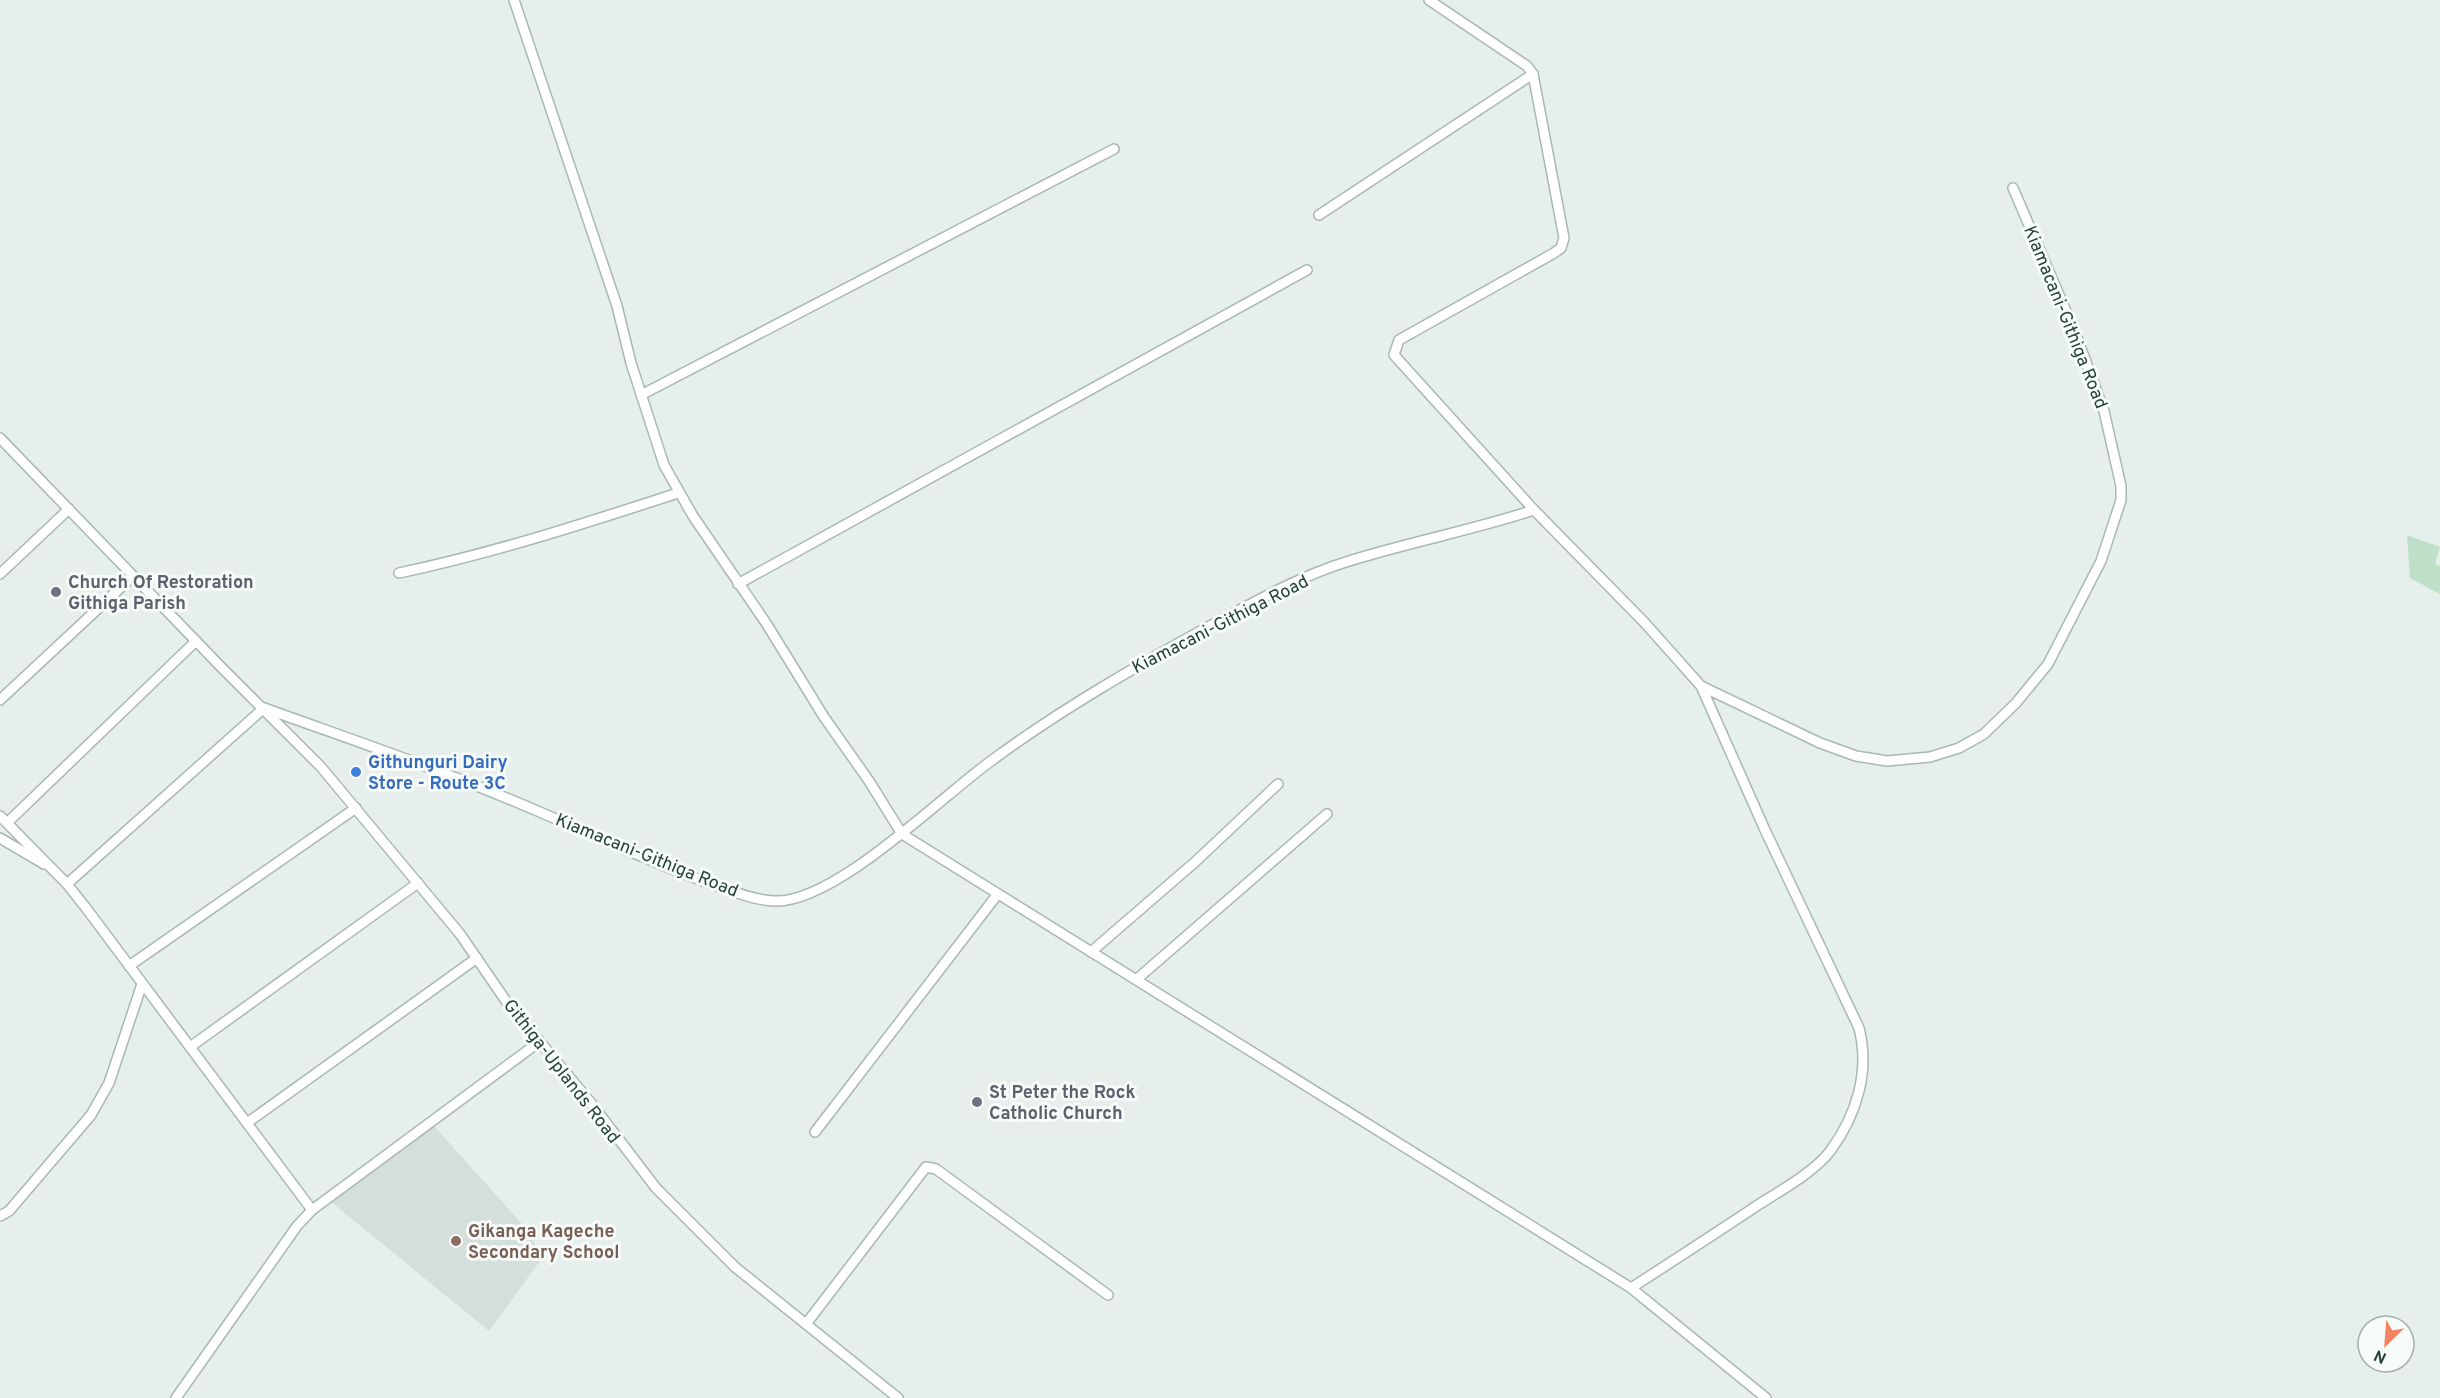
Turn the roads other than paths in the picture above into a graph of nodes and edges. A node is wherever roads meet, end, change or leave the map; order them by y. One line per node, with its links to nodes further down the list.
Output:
1 (514, 0): 8 (street)
2 (1429, 0): 3 (street)
3 (1533, 74): 6 (street); 12 (street)
4 (1114, 148): 8 (street)
5 (2013, 188): 18 (street, Kiamacani-Githiga Road)
6 (1319, 215)
7 (1307, 270): 16 (street)
8 (641, 395): 10 (street)
9 (0, 438): 11 (street, Kiamacani-Githiga Road)
10 (678, 493): 13 (street); 16 (street)
11 (69, 509): 14 (street); 15 (street, Kiamacani-Githiga Road)
12 (1534, 510): 18 (street, Kiamacani-Githiga Road); 25 (street, Kiamacani-Githiga Road)
13 (399, 573)
14 (0, 574)
15 (133, 576): 17 (street, Kiamacani-Githiga Road); 19 (street)
16 (738, 584): 25 (street)
17 (196, 641): 20 (street, Kiamacani-Githiga Road); 24 (street)
18 (1701, 686): 43 (street)
19 (0, 700)
20 (264, 708): 22 (street, Githiga-Uplands Road); 25 (street, Kiamacani-Githiga Road); 29 (street)
21 (1278, 784): 31 (street)
22 (356, 808): 28 (street, Githiga-Uplands Road); 33 (street)
23 (1327, 814): 34 (street)
24 (4, 819): 27 (street)
25 (902, 834): 30 (street)
26 (0, 838): 27 (street)
27 (51, 868): 29 (street)
28 (418, 883): 32 (street, Githiga-Uplands Road); 37 (street)
29 (67, 884): 33 (street)
30 (997, 895): 31 (street); 39 (street)
31 (1091, 952): 34 (street)
32 (477, 958): 36 (street, Githiga-Uplands Road); 38 (street)
33 (129, 966): 35 (street)
34 (1137, 979): 43 (street)
35 (142, 984): 37 (street); 41 (street)
36 (539, 1042): 40 (street); 45 (street, Githiga-Uplands Road)
37 (190, 1047): 38 (street)
38 (246, 1123): 40 (street)
39 (815, 1132)
40 (312, 1210): 46 (street)
41 (4, 1213): 42 (street)
42 (0, 1221)
43 (1631, 1288): 48 (street)
44 (1108, 1295): 45 (street)
45 (806, 1324): 47 (street, Githiga-Uplands Road)
46 (176, 1398)
47 (898, 1398)
48 (1766, 1398)

